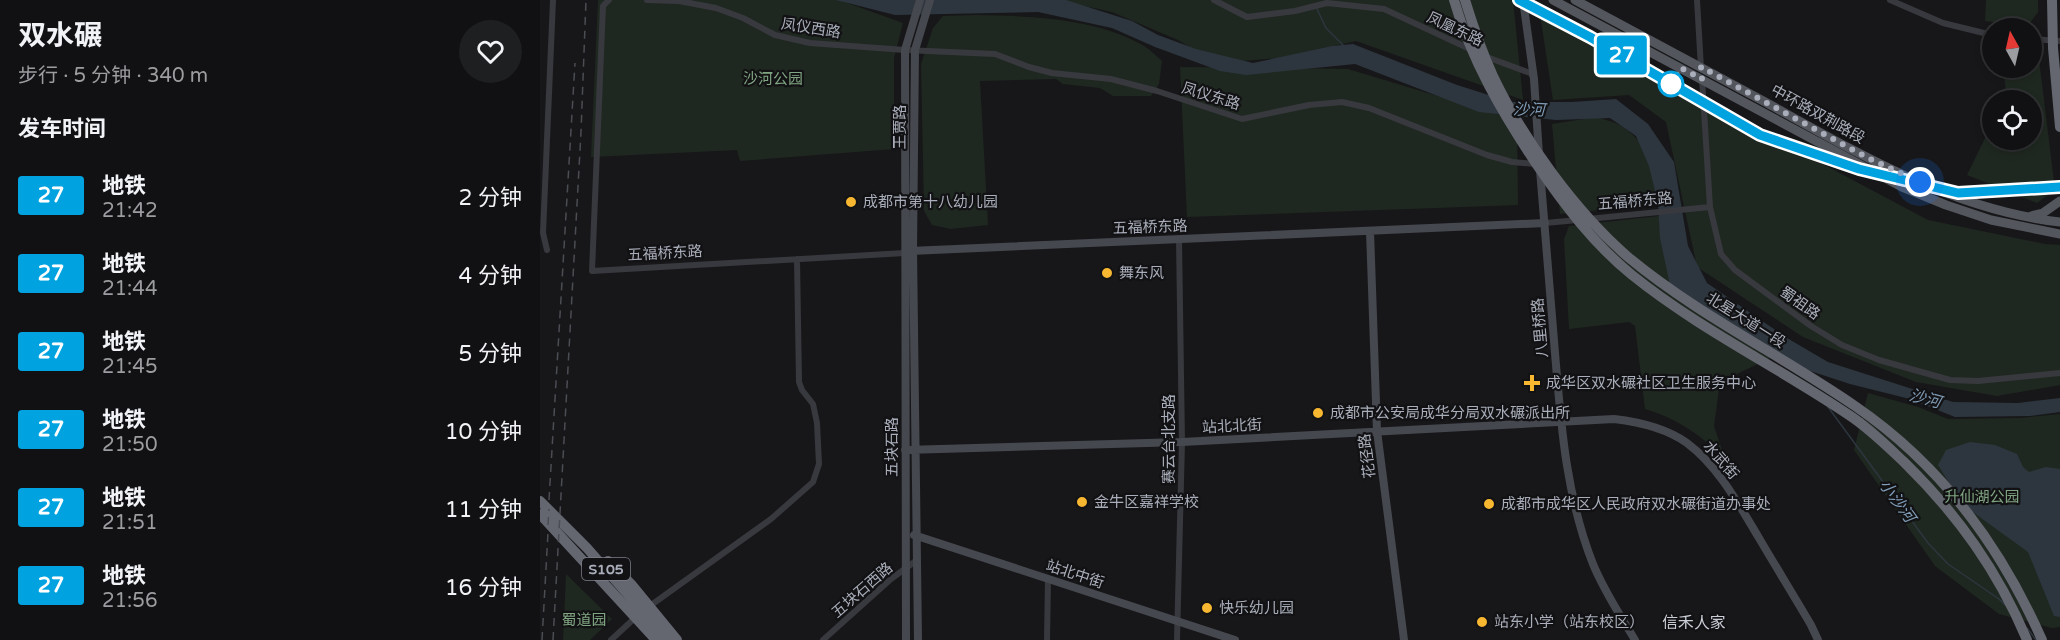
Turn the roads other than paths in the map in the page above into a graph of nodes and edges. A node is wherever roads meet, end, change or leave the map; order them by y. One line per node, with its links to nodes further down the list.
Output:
1 (553, 0): 34 (street)
2 (609, 0): 39 (street, 五福桥东路)
3 (647, 0): 21 (street, 凤仪西路)
4 (920, 0): 15 (street, 王贾路)
5 (930, 0): 15 (street, 王贾路)
6 (1214, 0): 23 (street, 凤凰东路)
7 (1454, 0): 73 (highway, 北星大道一段)
8 (1465, 0): 74 (highway, 北星大道一段)
9 (1523, 0): 23 (street, 八里桥路)
10 (1553, 0): 24 (main road, 中环路双荆路段)
11 (1575, 0): 22 (main road, 中环路双荆路段)
12 (1697, 0): 22 (street, 蜀祖路)
13 (1890, 0): 17 (street)
14 (2049, 0): 16 (highway); 26 (highway)
15 (918, 23): 21 (street, 王贾路)
16 (2049, 23): 19 (street)
17 (1982, 33)
18 (2042, 40): 19 (street)
19 (2049, 41): 20 (street); 25 (street)
20 (2060, 41)
21 (910, 50): 27 (street, 凤仪东路); 38 (street, 王贾路)
22 (1701, 67): 24 (street, 蜀祖路); 30 (main road, 中环路双荆路段)
23 (1534, 79): 27 (street, 八里桥路)
24 (1702, 79): 29 (street, 蜀祖路); 35 (main road, 中环路双荆路段)
25 (2060, 113)
26 (2060, 127)
27 (1540, 164): 32 (street, 八里桥路)
28 (2060, 201): 30 (main road)
29 (1710, 207): 32 (street, 五福桥东路); 40 (street, 蜀祖路)
30 (2030, 217): 31 (main road, 中环路双荆路段)
31 (2060, 222)
32 (1545, 223): 33 (street, 五福桥东路); 41 (street, 八里桥路)
33 (1370, 231): 36 (street, 五福桥东路); 42 (street, 花径路)
34 (542, 233): 37 (street)
35 (2060, 234)
36 (1179, 239): 38 (street, 五福桥东路); 43 (street, 赛云台北支路)
37 (547, 250)
38 (910, 253): 39 (street, 五福桥东路); 44 (street, 五块石路); 45 (street, 五块石路)
39 (797, 259): 56 (street)
40 (2060, 373)
41 (1561, 423): 42 (street, 站北北街); 71 (street, 八里桥路); 72 (street, 水武街)
42 (1377, 431): 43 (street, 站北北街); 70 (street, 花径路)
43 (1182, 442): 45 (street, 站北北街); 58 (street, 赛云台北支路)
44 (905, 450): 45 (street, 站北北街); 49 (street, 五块石路)
45 (916, 450): 50 (street, 五块石路)
46 (540, 494): 56 (street)
47 (540, 501): 51 (highway, S105)
48 (543, 520): 52 (highway, S105); 57 (street)
49 (906, 534): 50 (street, 站北中街); 54 (street, 五块石路)
50 (917, 535): 53 (street, 五块石路); 55 (street, 站北中街)
51 (588, 548): 62 (highway, S105); 63 (highway)
52 (574, 549): 60 (highway); 61 (highway, S105)
53 (917, 560): 54 (street, 五块石西路); 66 (street, 五块石路)
54 (906, 568): 64 (street, 五块石西路); 65 (street, 五块石路)
55 (1048, 579): 58 (street, 站北中街); 67 (street)
56 (649, 606): 57 (street); 62 (street)
57 (636, 618): 59 (street); 61 (street)
58 (1177, 621): 68 (street, 赛云台北支路); 69 (street, 站北中街)
59 (611, 640)
60 (648, 640)
61 (655, 640)
62 (669, 640)
63 (677, 640)
64 (823, 640)
65 (906, 640)
66 (918, 640)
67 (1047, 640)
68 (1177, 640)
69 (1235, 640)
70 (1404, 640)
71 (1635, 640)
72 (1818, 640)
73 (2026, 640)
74 (2042, 640)

